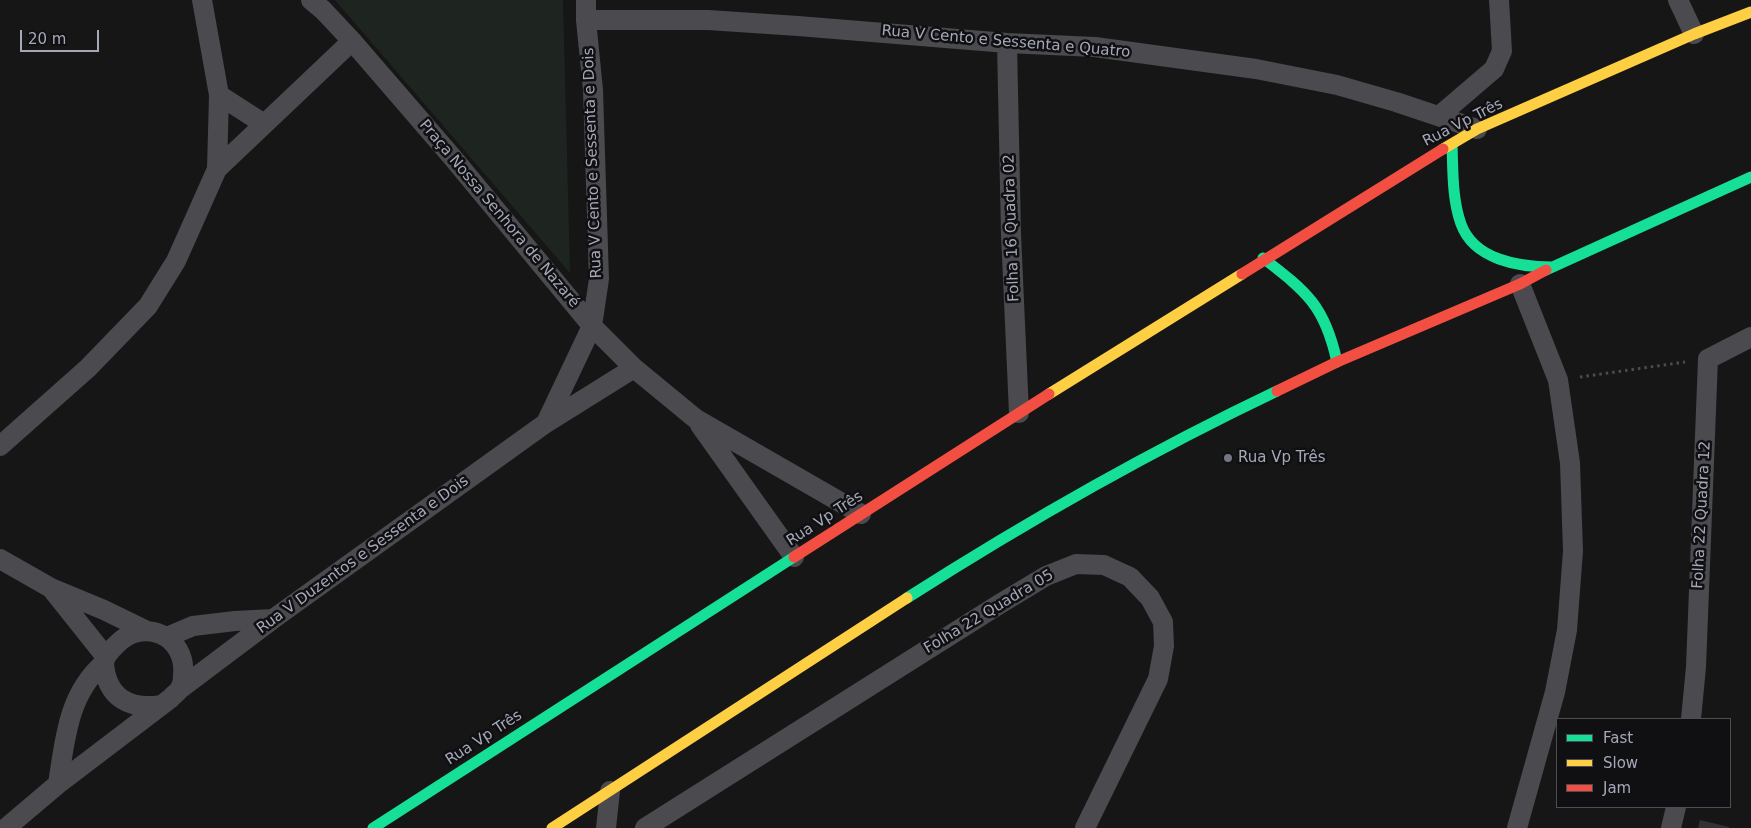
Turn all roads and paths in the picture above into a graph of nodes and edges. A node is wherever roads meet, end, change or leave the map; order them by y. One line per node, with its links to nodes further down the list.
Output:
1 (202, 0): 10 (street)
2 (311, 0): 8 (street, Praça Nossa Senhora de Nazaré)
3 (1499, 0): 11 (street)
4 (1678, 0): 7 (street)
5 (586, 10): 9 (street, Rua V Cento e Sessenta e Quatro); 20 (street, Rua V Cento e Sessenta e Dois)
6 (1751, 12): 7 (main road, Rua Vp Três)
7 (1694, 34): 13 (main road, Rua Vp Três)
8 (352, 41): 12 (street); 20 (street, Praça Nossa Senhora de Nazaré)
9 (1007, 43): 11 (street, Rua V Cento e Sessenta e Quatro); 26 (street, Folha 16 Quadra 02)
10 (218, 95): 12 (street); 15 (street)
11 (1438, 116): 13 (street, Rua V Cento e Sessenta e Quatro)
12 (264, 124): 15 (street)
13 (1477, 129): 14 (main road, Rua Vp Três)
14 (1452, 144): 17 (main road, Rua Vp Três); 18 (main road)
15 (217, 169): 29 (street)
16 (1751, 177): 18 (main road)
17 (1262, 258): 23 (main road); 26 (main road, Rua Vp Três)
18 (1552, 268): 19 (main road)
19 (1520, 284): 23 (main road); 25 (street)
20 (592, 326): 24 (street, Praça Nossa Senhora de Nazaré); 28 (street, Rua V Duzentos e Sessenta e Dois)
21 (1751, 337): 22 (street)
22 (1708, 359): 25 (path); 39 (street, Folha 22 Quadra 12)
23 (1337, 362): 41 (main road)
24 (634, 368): 27 (street, Praça Nossa Senhora de Nazaré); 28 (street, Rua V Duzentos e Sessenta e Dois)
25 (1558, 380): 49 (street)
26 (1019, 413): 30 (main road, Rua Vp Três)
27 (696, 419): 30 (street, Praça Nossa Senhora de Nazaré); 31 (street, Praça Nossa Senhora de Nazaré)
28 (546, 423): 34 (street, Rua V Duzentos e Sessenta e Dois)
29 (0, 446)
30 (861, 514): 31 (main road, Rua Vp Três)
31 (794, 557): 44 (main road, Rua Vp Três)
32 (0, 559): 33 (street)
33 (51, 588): 35 (street); 37 (street)
34 (273, 619): 36 (street); 38 (street, Rua V Duzentos e Sessenta e Dois)
35 (145, 630): 36 (street); 37 (street)
36 (167, 637): 38 (street)
37 (105, 660): 38 (street); 40 (street)
38 (171, 697): 40 (street, Rua V Duzentos e Sessenta e Dois)
39 (1691, 718)
40 (58, 784): 43 (street, Rua V Duzentos e Sessenta e Dois)
41 (610, 791): 45 (main road); 46 (street)
42 (1676, 808): 50 (street)
43 (6, 828)
44 (373, 828)
45 (552, 828)
46 (606, 828)
47 (645, 828): 48 (street, Folha 22 Quadra 05)
48 (1085, 828)
49 (1517, 828)
50 (1672, 828)

